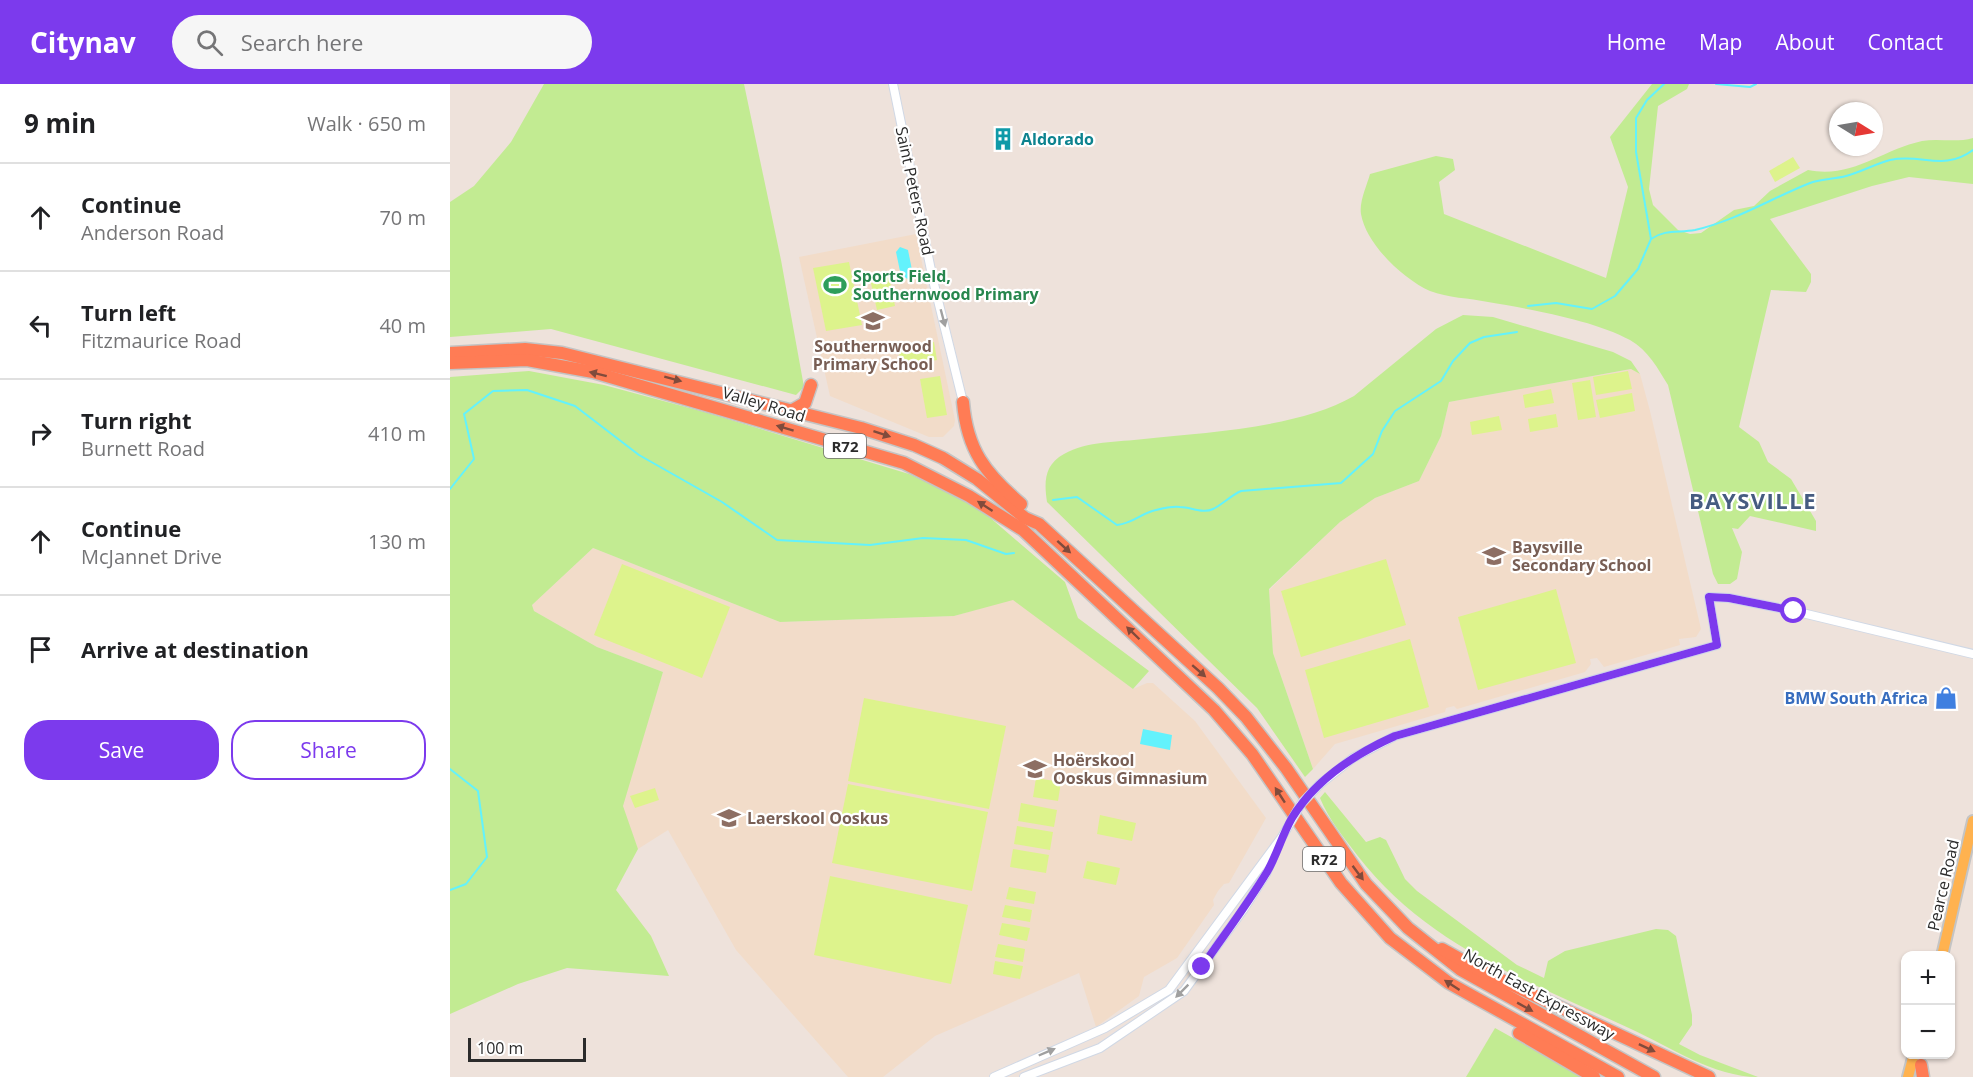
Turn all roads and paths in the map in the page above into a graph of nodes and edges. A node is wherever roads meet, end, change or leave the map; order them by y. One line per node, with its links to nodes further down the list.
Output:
1 (894, 84): 5 (street, Saint Peters Road, one-way to 5)
2 (450, 353): 6 (highway, Valley Road / R72, one-way to 6)
3 (450, 363): 8 (highway, Valley Road / R72, one-way to 3)
4 (811, 385): 6 (highway)
5 (963, 402): 9 (highway)
6 (791, 411): 7 (highway, Valley Road / R72)
7 (813, 417): 8 (highway); 9 (highway, Valley Road / R72, one-way to 9)
8 (884, 457): 12 (highway, Valley Road / R72, one-way to 8)
9 (1039, 524): 10 (highway, Valley Road / R72, one-way to 10)
10 (1155, 632): 17 (highway, North East Expressway / R72, one-way to 17)
11 (1971, 652): 14 (street, bridge)
12 (1175, 673): 21 (highway, North East Expressway / R72, one-way to 12)
13 (1973, 821): 18 (main road, Pearce Road)
14 (1282, 837): 15 (street); 16 (street)
15 (1257, 887): 16 (street); 20 (street, one-way to 20)
16 (1235, 900): 19 (street)
17 (1424, 941): 27 (highway, North East Expressway / R72, one-way to 27); 28 (highway, one-way to 28)
18 (1943, 951)
19 (1154, 1001): 20 (street); 23 (street, one-way to 19)
20 (1162, 1008): 24 (street)
21 (1502, 1014): 25 (highway); 26 (highway, North East Expressway / R72)
22 (1920, 1066): 29 (main road)
23 (994, 1077)
24 (1024, 1077)
25 (1594, 1077)
26 (1618, 1077)
27 (1654, 1077)
28 (1709, 1077)
29 (1908, 1077)

